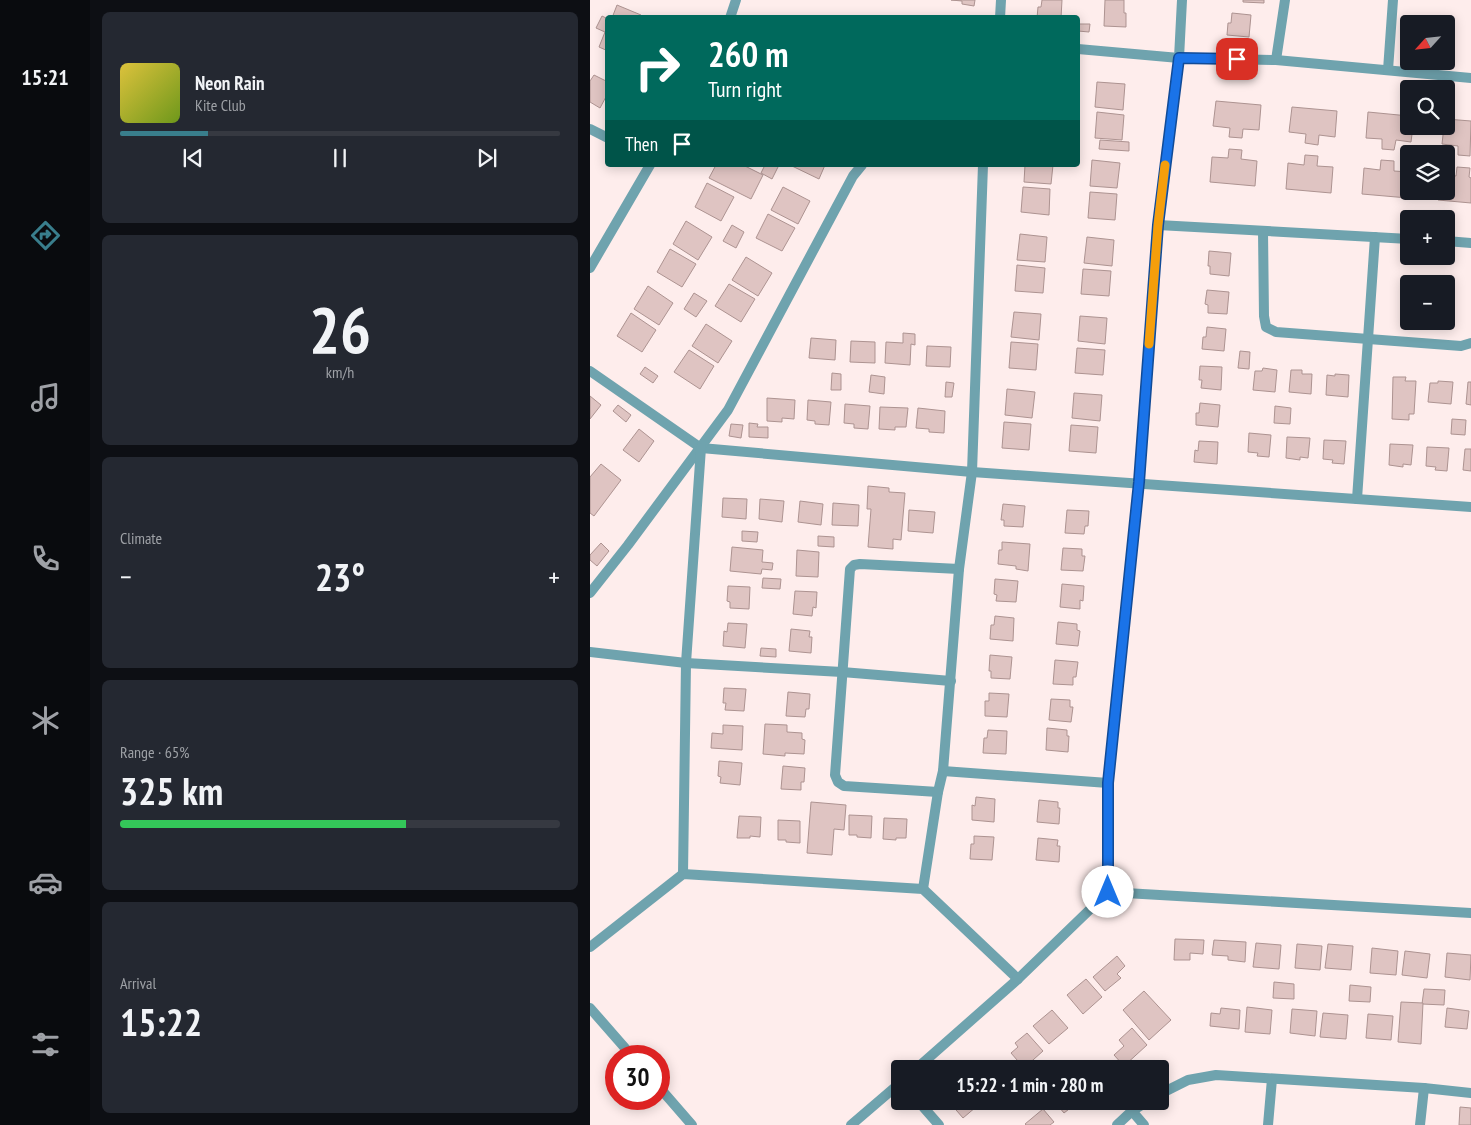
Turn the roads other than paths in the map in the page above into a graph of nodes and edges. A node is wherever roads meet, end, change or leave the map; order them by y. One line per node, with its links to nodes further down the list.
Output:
1 (736, 0): 6 (street)
2 (1001, 0): 7 (street)
3 (1182, 0): 9 (street)
4 (1285, 0): 10 (street)
5 (1393, 0): 11 (street)
6 (731, 15)
7 (1000, 15)
8 (1080, 49): 9 (street)
9 (1179, 58): 10 (street); 18 (street)
10 (1276, 60): 11 (street)
11 (1388, 70): 12 (street)
12 (1471, 78)
13 (590, 129): 14 (street)
14 (605, 136)
15 (649, 167): 24 (street)
16 (860, 167): 28 (street)
17 (983, 167): 29 (street)
18 (1158, 225): 19 (street); 30 (street)
19 (1263, 231): 20 (street); 25 (street)
20 (1375, 237): 21 (street); 25 (street)
21 (1400, 238)
22 (1455, 242): 23 (street)
23 (1471, 243)
24 (590, 268)
25 (1368, 340): 26 (street); 31 (street)
26 (1471, 343)
27 (590, 371): 28 (street)
28 (700, 448): 29 (street); 34 (street); 36 (street)
29 (972, 472): 30 (street); 33 (street)
30 (1139, 482): 31 (street); 40 (street)
31 (1357, 499): 32 (street)
32 (1471, 506)
33 (958, 569): 37 (street); 38 (street)
34 (590, 593)
35 (590, 652): 36 (street)
36 (686, 663): 37 (street); 42 (street)
37 (842, 672): 38 (street); 41 (street)
38 (951, 681): 39 (street)
39 (943, 771): 40 (street); 41 (street)
40 (1108, 783): 44 (street)
41 (938, 792): 43 (street)
42 (683, 874): 43 (street); 46 (street)
43 (923, 889): 47 (street)
44 (1108, 892): 45 (street); 47 (street)
45 (1471, 913)
46 (590, 947)
47 (1018, 979): 50 (street)
48 (590, 1008): 49 (street)
49 (622, 1045)
50 (926, 1060)
51 (1272, 1079): 52 (street); 53 (street); 64 (street)
52 (1424, 1088): 55 (street); 65 (street)
53 (1169, 1090)
54 (891, 1091): 60 (street)
55 (1471, 1093)
56 (670, 1100): 59 (street)
57 (926, 1110): 61 (street)
58 (1132, 1111): 62 (street); 63 (street)
59 (692, 1125)
60 (851, 1125)
61 (939, 1125)
62 (1117, 1125)
63 (1144, 1125)
64 (1268, 1125)
65 (1420, 1125)

